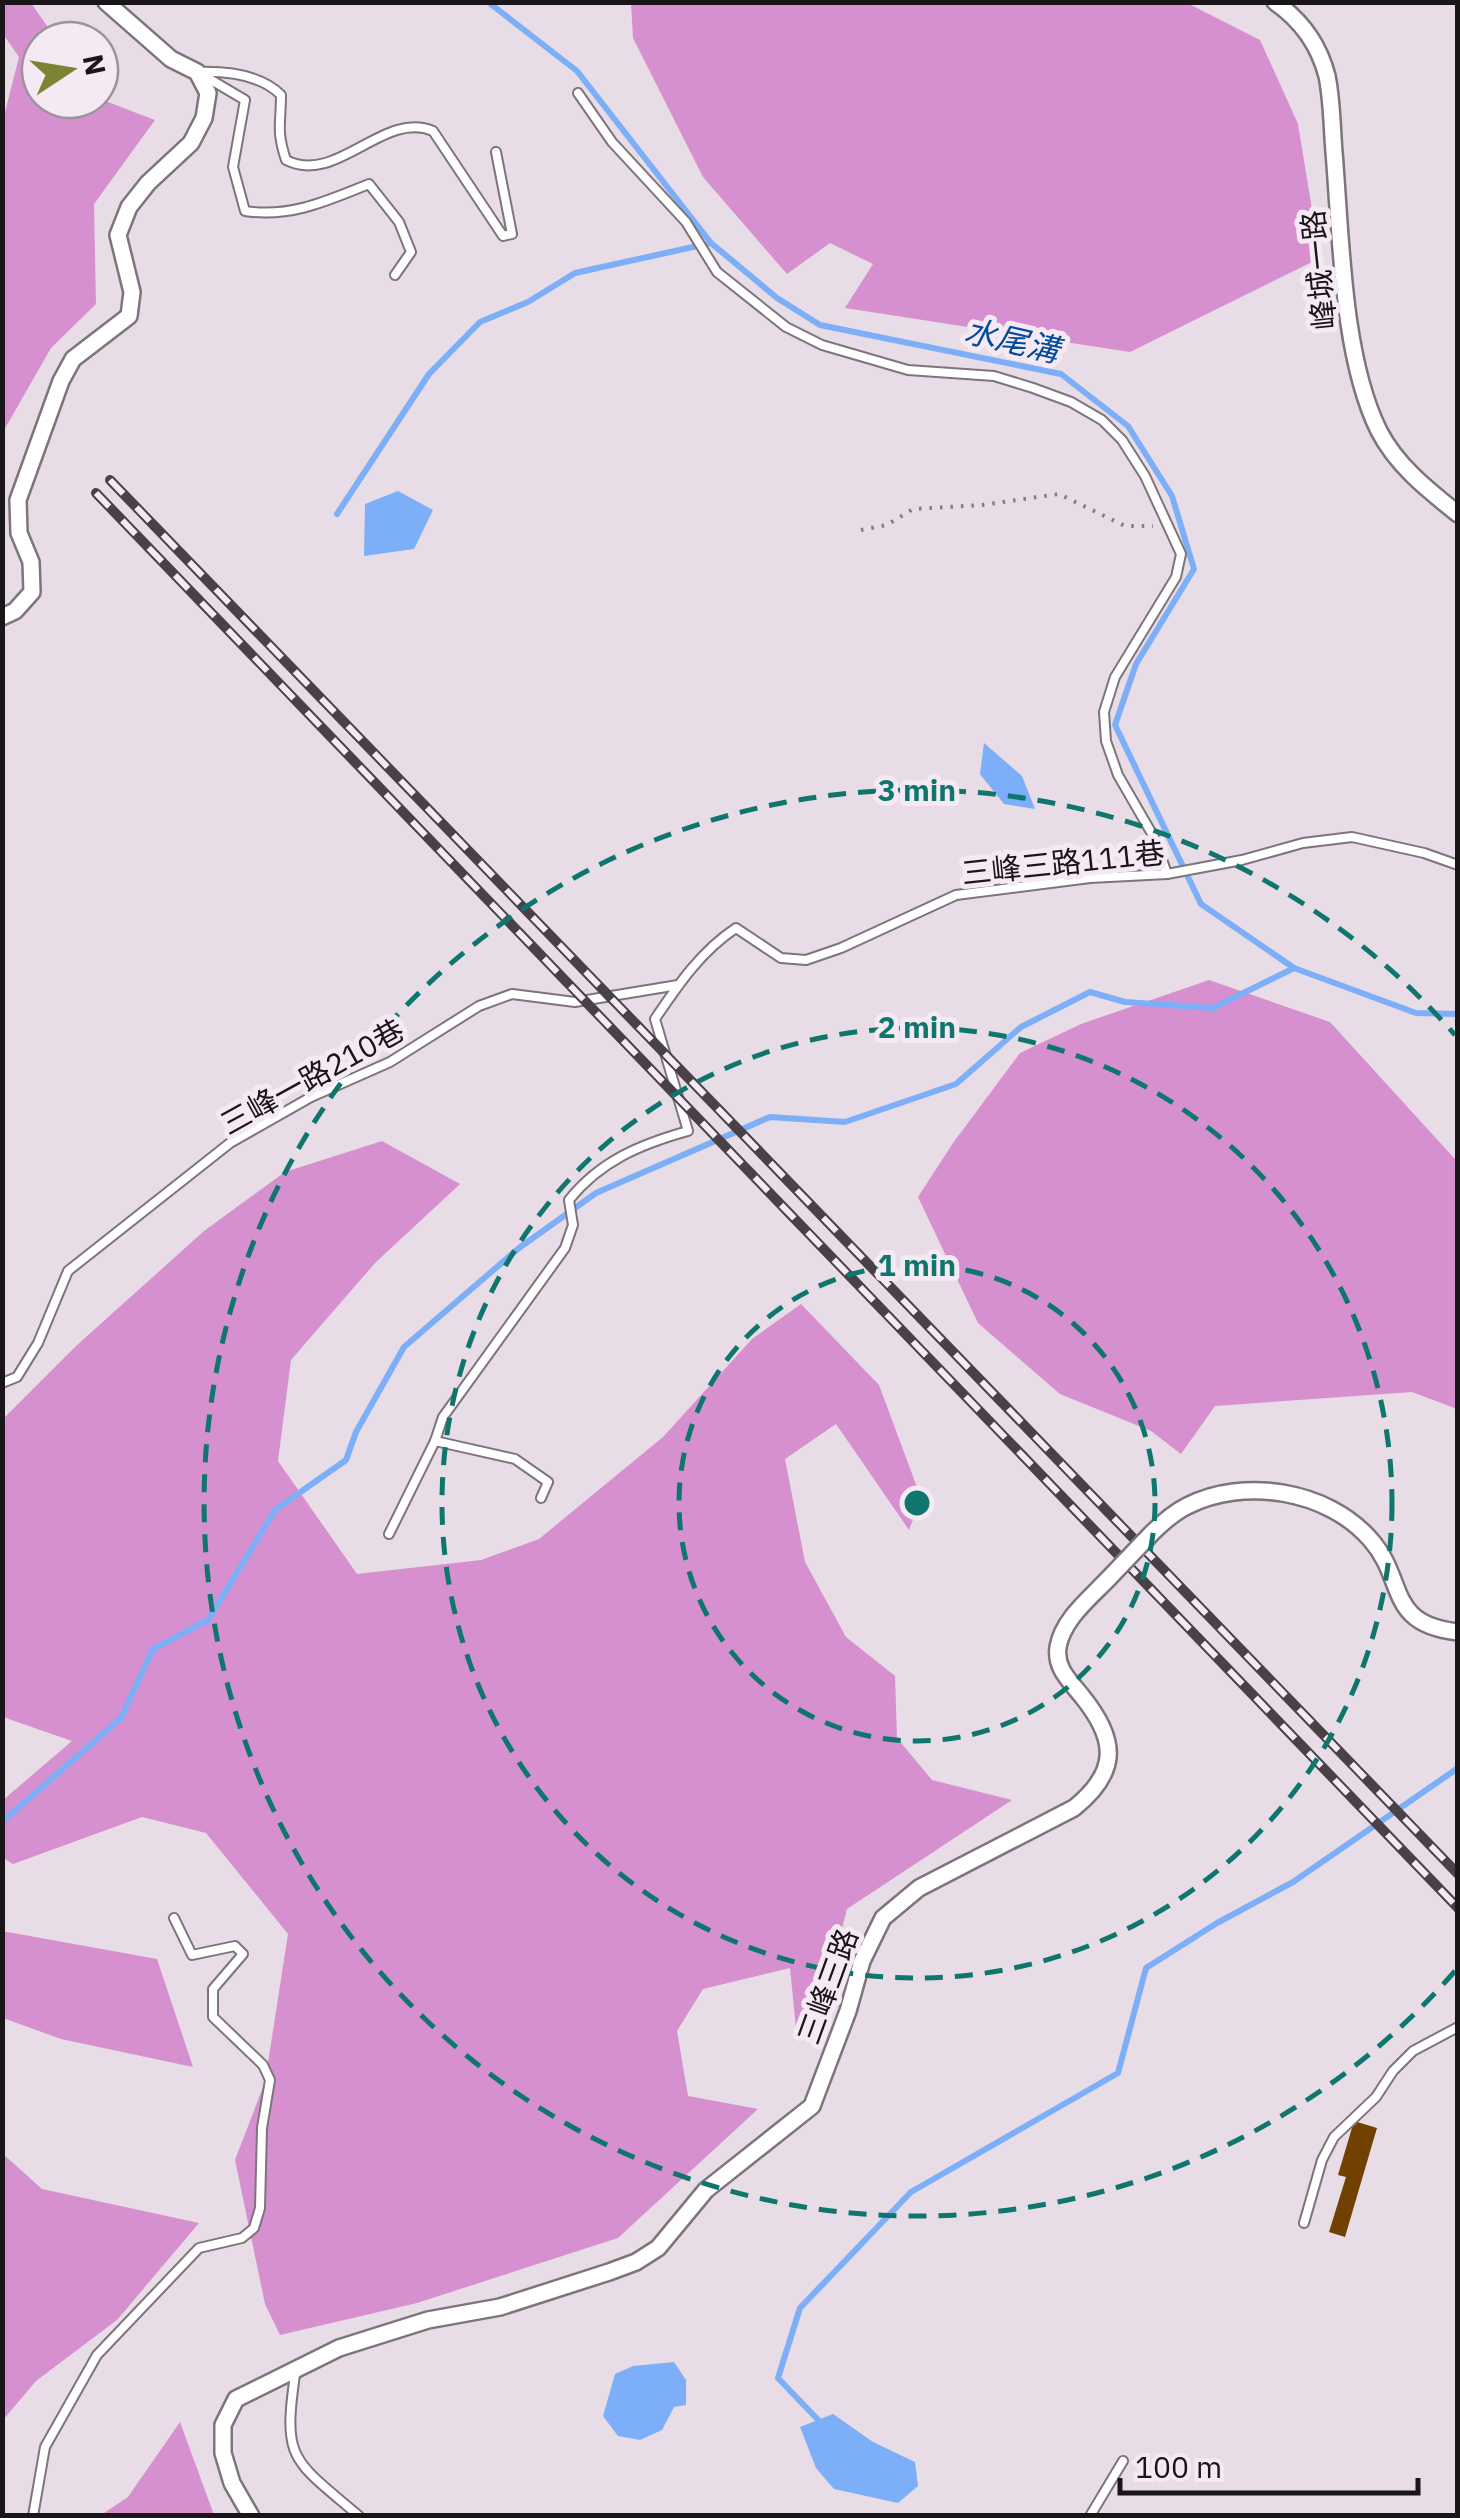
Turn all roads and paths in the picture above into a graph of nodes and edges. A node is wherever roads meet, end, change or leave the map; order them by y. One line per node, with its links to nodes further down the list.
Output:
1 (106, 2): 3 (street)
2 (1276, 2): 7 (street, 峰城一路)
3 (197, 72): 5 (lane); 6 (lane); 10 (street)
4 (578, 92): 8 (lane)
5 (496, 152)
6 (395, 275)
7 (1458, 514)
8 (1168, 526): 9 (path); 12 (lane)
9 (861, 530)
10 (2, 617)
11 (1458, 865): 12 (lane, 三峰三路111巷)
12 (1169, 873): 13 (lane, 三峰三路111巷)
13 (678, 985): 14 (lane, 三峰一路210巷); 15 (lane, 三峰三路111巷)
14 (2, 1383)
15 (435, 1441): 16 (lane); 17 (lane, 三峰三路111巷)
16 (541, 1498)
17 (390, 1534)
18 (1458, 1632): 22 (street, 三峰三路, bridge)
19 (174, 1918): 24 (lane)
20 (1458, 2027): 21 (lane)
21 (1304, 2223)
22 (296, 2368): 25 (street, 三峰三路); 26 (lane)
23 (1123, 2461): 27 (lane)
24 (33, 2516)
25 (251, 2516)
26 (360, 2516)
27 (1090, 2516)

